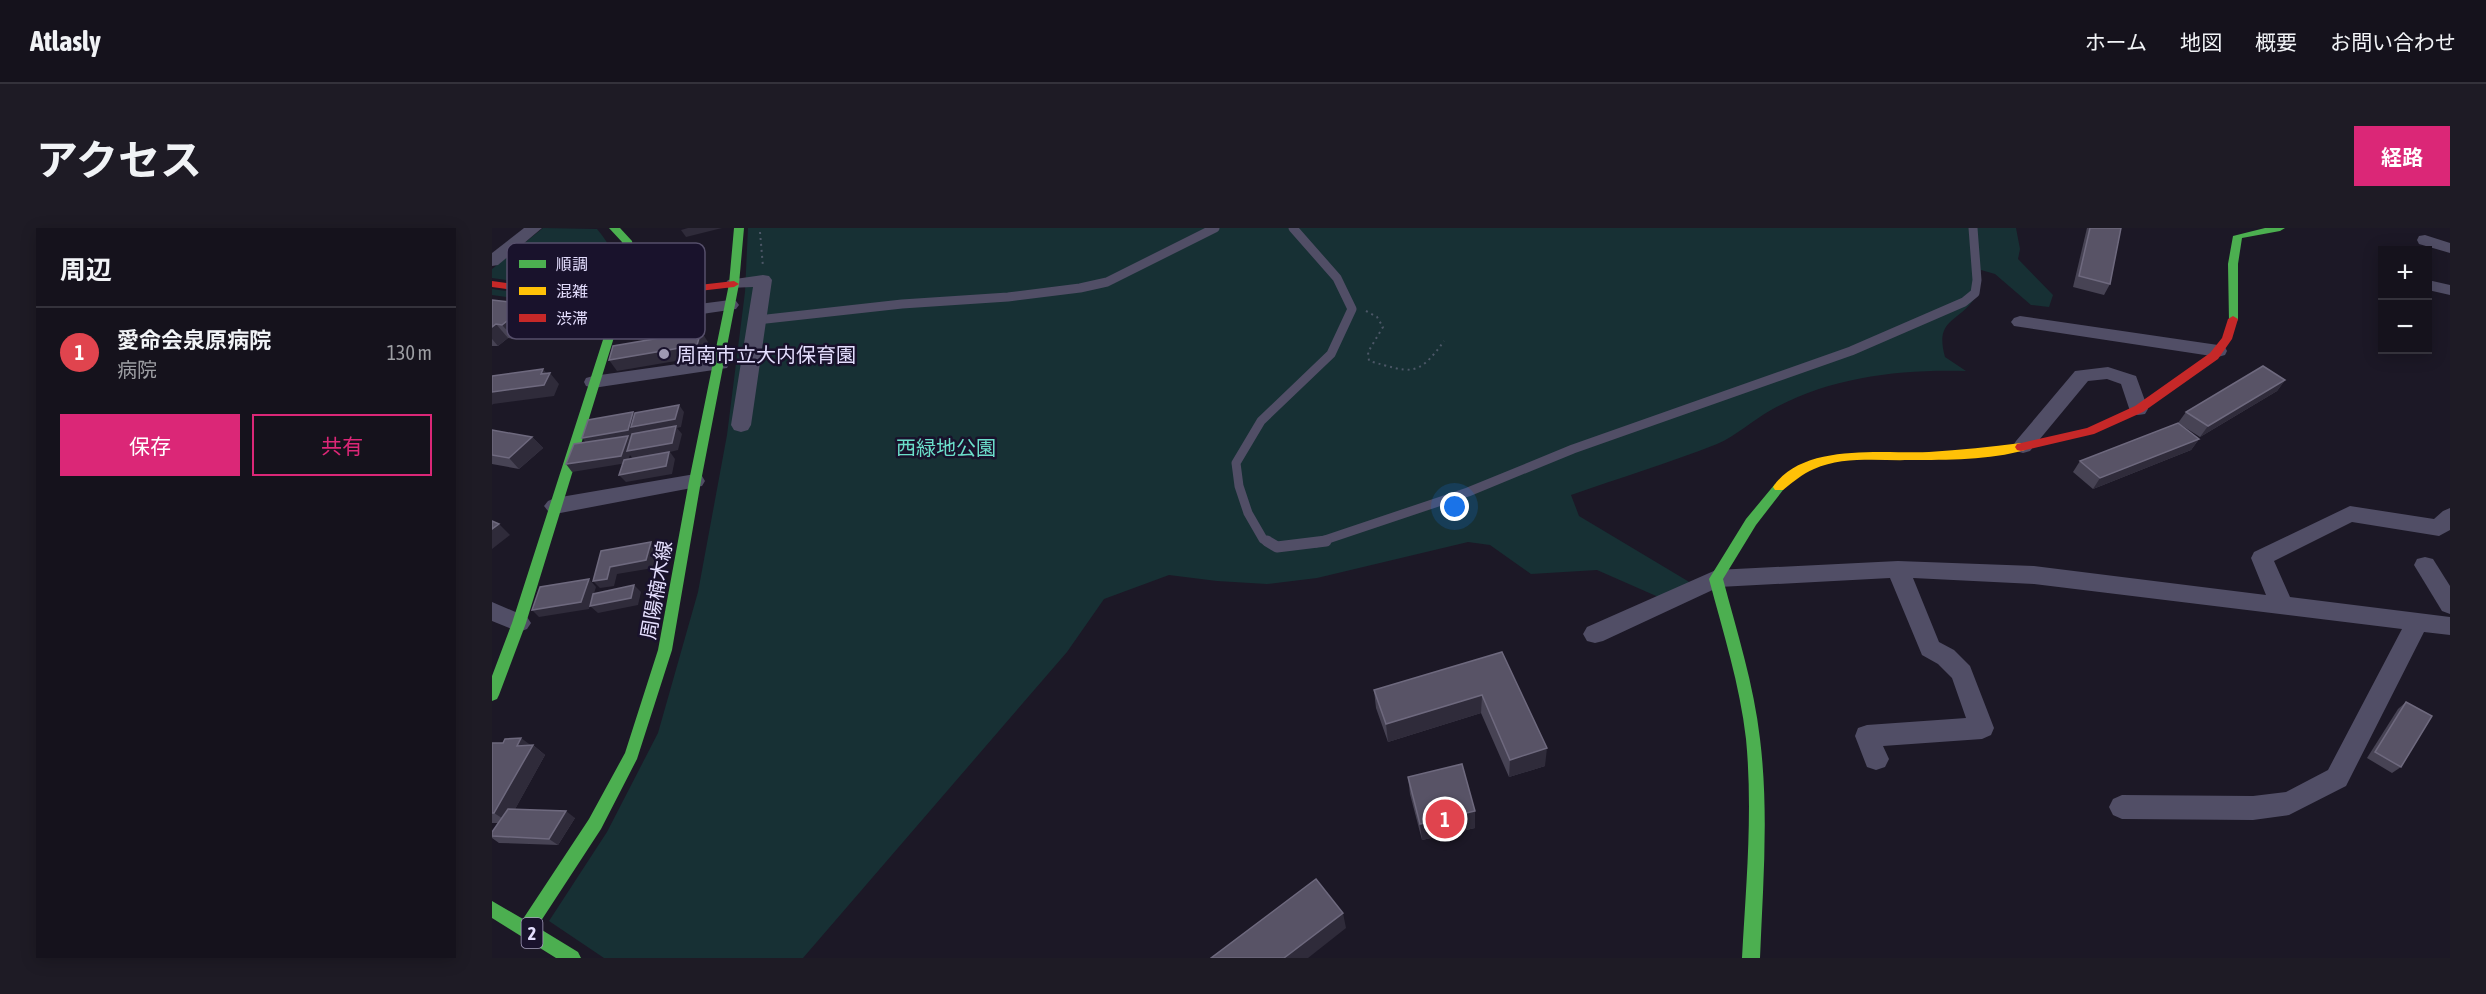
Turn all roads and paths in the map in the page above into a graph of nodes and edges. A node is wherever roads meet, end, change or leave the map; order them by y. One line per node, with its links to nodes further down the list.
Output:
1 (534, 228): 10 (street)
2 (614, 228): 11 (main road)
3 (739, 228): 17 (main road, 周陽楠木線)
4 (760, 228): 15 (path)
5 (1215, 228): 25 (lane)
6 (1293, 228): 24 (lane)
7 (1973, 228): 24 (lane)
8 (2280, 228): 29 (main road)
9 (2425, 240): 12 (street)
10 (515, 243)
11 (627, 243)
12 (2450, 248)
13 (507, 249): 14 (street)
14 (492, 261)
15 (763, 281): 17 (street); 25 (street)
16 (492, 284): 18 (main road)
17 (734, 284): 20 (main road); 22 (main road, 周陽楠木線)
18 (507, 286)
19 (2432, 286): 21 (street)
20 (705, 287)
21 (2450, 290)
22 (730, 305): 23 (street); 30 (main road, 周陽楠木線)
23 (705, 308)
24 (1352, 309): 28 (path)
25 (757, 320): 33 (street)
26 (2020, 322): 29 (street)
27 (608, 339): 31 (main road)
28 (1444, 341)
29 (2218, 351): 32 (main road)
30 (720, 364): 31 (street); 35 (main road, 周陽楠木線)
31 (593, 382): 36 (main road)
32 (2138, 409): 34 (main road); 34 (street)
33 (741, 425)
34 (2023, 446): 40 (main road)
35 (695, 481): 36 (street); 52 (main road, 周陽楠木線)
36 (555, 506): 45 (main road)
37 (2450, 516): 42 (street)
38 (2426, 565): 41 (street)
39 (1898, 569): 40 (street); 42 (street); 49 (street)
40 (1716, 579): 47 (street); 54 (main road)
41 (2450, 605)
42 (2283, 607): 44 (street)
43 (492, 611): 45 (street)
44 (2417, 622): 46 (street); 50 (street)
45 (519, 623): 48 (main road)
46 (2450, 626)
47 (1595, 634)
48 (492, 695)
49 (1876, 759)
50 (2122, 807)
51 (492, 909): 52 (main road, 2)
52 (526, 929): 53 (main road, 2)
53 (572, 958)
54 (1751, 958)

